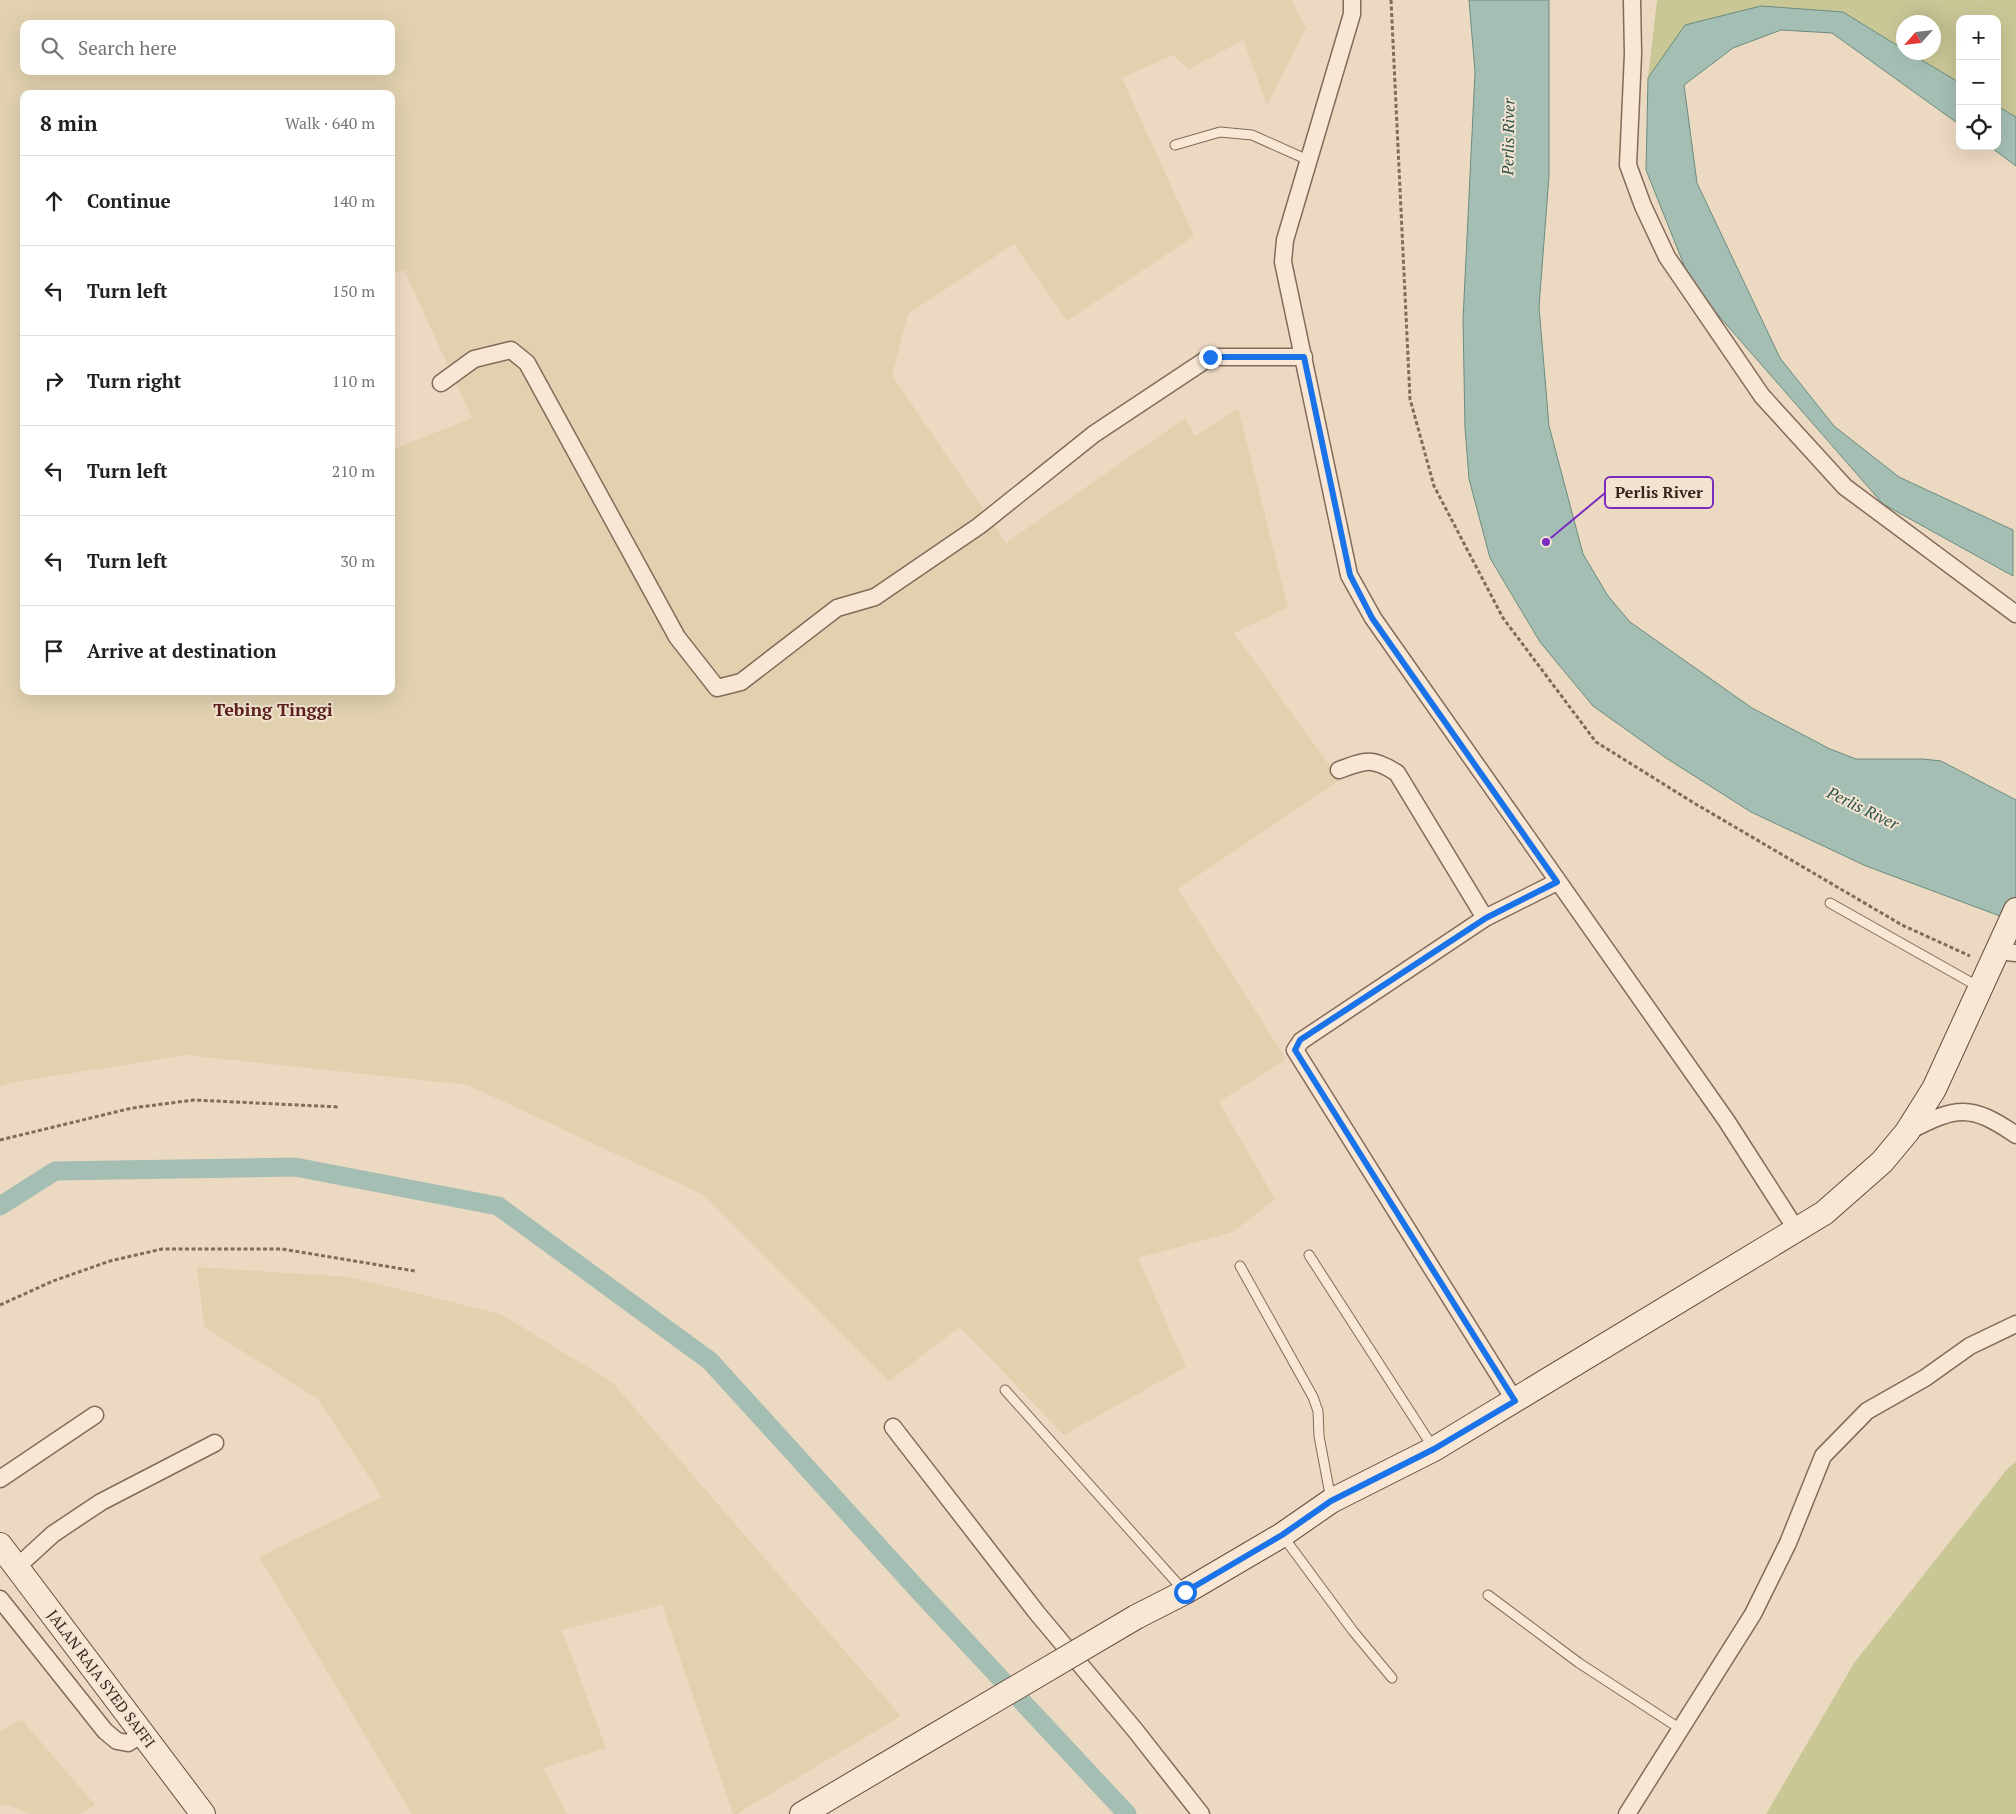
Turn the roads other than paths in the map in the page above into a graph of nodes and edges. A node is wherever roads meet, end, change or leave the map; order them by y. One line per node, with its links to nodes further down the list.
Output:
1 (1352, 0): 4 (street)
2 (1632, 0): 7 (street)
3 (1176, 145): 4 (lane)
4 (1308, 160): 5 (street)
5 (1304, 357): 6 (street); 9 (street)
6 (441, 383)
7 (2016, 614)
8 (1339, 770): 11 (street)
9 (1557, 882): 11 (street); 17 (street)
10 (1830, 903): 14 (lane)
11 (1486, 918): 22 (street)
12 (2011, 919): 13 (main road)
13 (2006, 952): 14 (main road)
14 (1982, 988): 15 (main road)
15 (1907, 1132): 16 (street); 17 (main road)
16 (2016, 1136)
17 (1796, 1229): 22 (main road)
18 (1309, 1255): 26 (lane)
19 (1240, 1266): 28 (lane)
20 (2016, 1324): 36 (street)
21 (1005, 1390): 32 (lane)
22 (1515, 1401): 26 (main road)
23 (96, 1415): 27 (street)
24 (893, 1427): 40 (street)
25 (215, 1443): 31 (street)
26 (1434, 1449): 28 (main road)
27 (0, 1479)
28 (1331, 1501): 29 (main road)
29 (1282, 1535): 32 (main road); 35 (lane)
30 (0, 1545): 31 (main road, JALAN RAJA SYED SAFFI)
31 (17, 1567): 37 (main road, JALAN RAJA SYED SAFFI)
32 (1185, 1592): 39 (main road, bridge)
33 (1488, 1595): 36 (lane)
34 (2, 1604): 37 (street)
35 (1392, 1678)
36 (1682, 1730): 41 (street)
37 (142, 1734): 38 (main road, JALAN RAJA SYED SAFFI)
38 (203, 1814)
39 (802, 1814)
40 (1201, 1814)
41 (1627, 1814)

